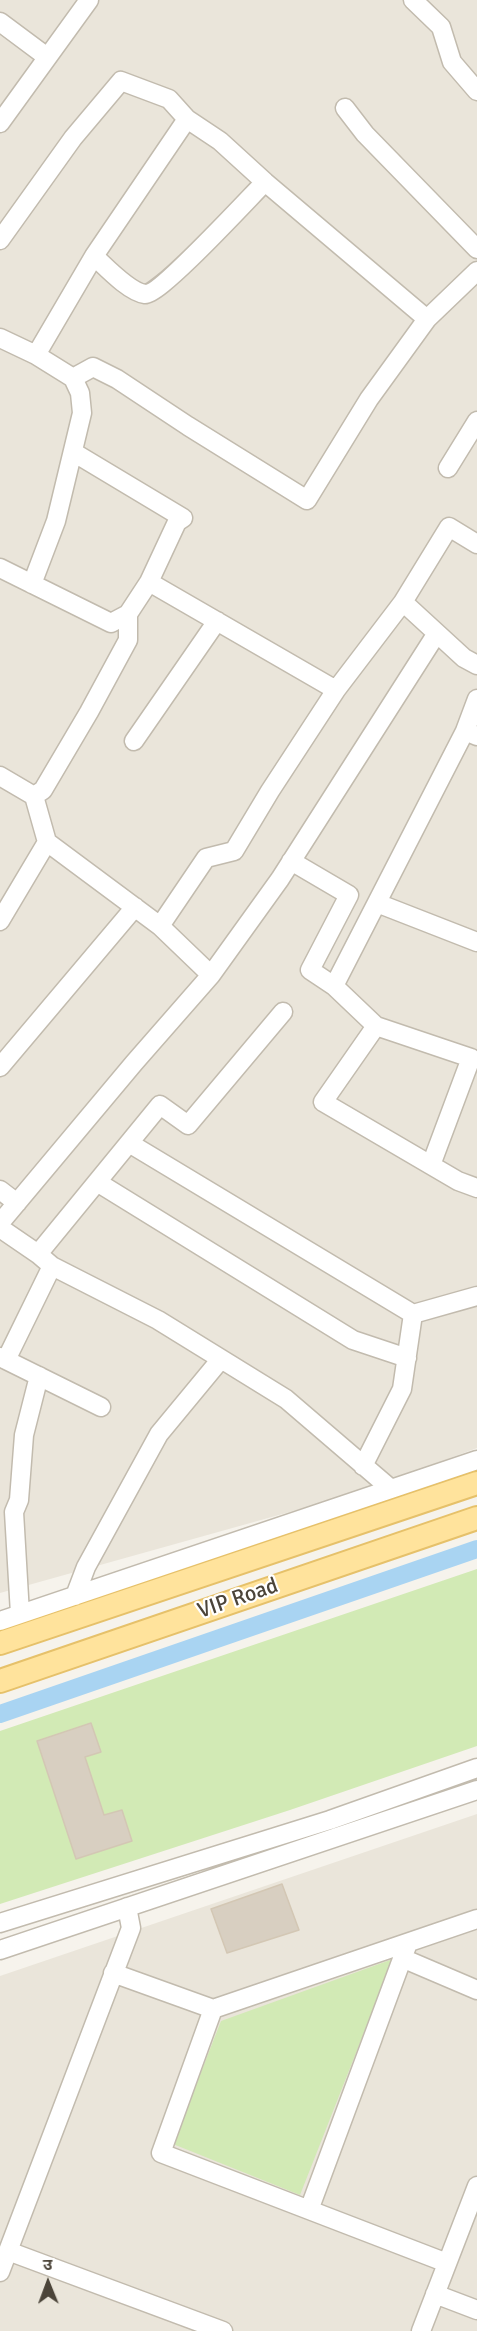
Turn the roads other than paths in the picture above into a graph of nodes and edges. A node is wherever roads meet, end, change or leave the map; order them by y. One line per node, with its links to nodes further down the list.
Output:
1 (89, 0): 4 (street)
2 (412, 0): 5 (street)
3 (0, 22): 4 (street)
4 (47, 57): 8 (street)
5 (477, 91)
6 (345, 108): 11 (street)
7 (187, 119): 9 (street); 10 (street); 12 (street)
8 (0, 123)
9 (265, 182): 12 (street); 14 (street)
10 (0, 240)
11 (477, 249)
12 (94, 256): 16 (street)
13 (473, 281): 14 (street)
14 (427, 319): 17 (street)
15 (0, 338): 16 (street)
16 (36, 355): 17 (street)
17 (73, 378): 19 (street)
18 (477, 421): 20 (street)
19 (73, 452): 23 (street); 24 (street)
20 (448, 468)
21 (477, 544): 25 (street)
22 (0, 568): 24 (street)
23 (149, 582): 26 (street); 27 (street)
24 (32, 584): 26 (street)
25 (403, 602): 28 (street); 30 (street)
26 (128, 615): 35 (street)
27 (217, 621): 30 (street); 33 (street)
28 (437, 633): 29 (street); 37 (street)
29 (477, 665)
30 (336, 690): 41 (street)
31 (477, 699): 32 (street)
32 (471, 734): 38 (street)
33 (134, 741)
34 (0, 776): 35 (street)
35 (34, 796): 36 (street)
36 (47, 842): 39 (street); 40 (street)
37 (291, 861): 43 (street); 44 (street)
38 (377, 903): 42 (street); 44 (street)
39 (135, 907): 41 (street); 47 (street)
40 (0, 921)
41 (160, 926): 43 (street)
42 (477, 942)
43 (212, 975): 53 (street)
44 (334, 986): 46 (street)
45 (283, 1011): 48 (street)
46 (376, 1026): 49 (street); 49 (street)
47 (0, 1067)
48 (129, 1143): 50 (street); 58 (street)
49 (430, 1165): 51 (street)
50 (97, 1182): 56 (street); 61 (street)
51 (477, 1188)
52 (0, 1190): 53 (street)
53 (17, 1203): 54 (street)
54 (0, 1223)
55 (0, 1228): 56 (street)
56 (45, 1260): 59 (street); 60 (street)
57 (477, 1296): 58 (street)
58 (413, 1314): 61 (street)
59 (3, 1358): 62 (street)
60 (221, 1359): 65 (street); 70 (street)
61 (407, 1359): 65 (street)
62 (39, 1376): 63 (street); 68 (street)
63 (101, 1407)
64 (477, 1460): 67 (street)
65 (363, 1466): 67 (street)
66 (477, 1483): 73 (main road, VIP Road)
67 (391, 1490): 70 (street)
68 (7, 1511): 71 (street)
69 (477, 1518): 74 (main road, VIP Road)
70 (75, 1596): 71 (street)
71 (20, 1614): 72 (street)
72 (0, 1621)
73 (0, 1643)
74 (0, 1681)
75 (477, 1768): 79 (street)
76 (477, 1790): 77 (street)
77 (127, 1907): 80 (street); 82 (street)
78 (477, 1919): 81 (street)
79 (0, 1923)
80 (0, 1950)
81 (405, 1950): 83 (street); 84 (street); 86 (street)
82 (113, 1974): 84 (street); 87 (street)
83 (477, 1990)
84 (213, 2010): 86 (street)
85 (477, 2189): 88 (street)
86 (309, 2210): 88 (street)
87 (8, 2251): 89 (street); 92 (street)
88 (447, 2263): 90 (street)
89 (0, 2272)
90 (435, 2294): 91 (street); 93 (street)
91 (477, 2310)
92 (223, 2331)
93 (421, 2331)

